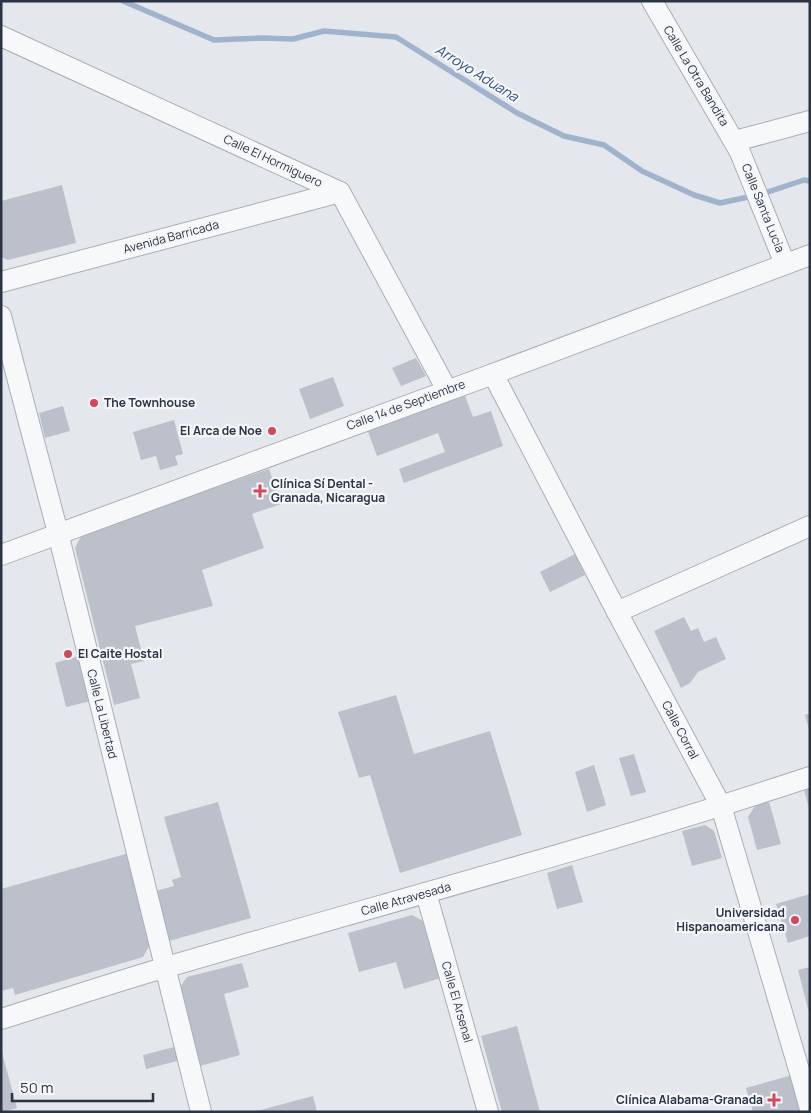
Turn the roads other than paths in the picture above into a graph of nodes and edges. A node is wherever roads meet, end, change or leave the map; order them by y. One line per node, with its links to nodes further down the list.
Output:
1 (652, 1): 4 (street, Calle La Otra Bandita)
2 (1, 36): 5 (street, Calle El Hormiguero)
3 (810, 120): 4 (street)
4 (737, 146): 7 (street, Calle Santa Lucía)
5 (340, 192): 8 (street, Avenida Barricada); 11 (street)
6 (810, 255): 7 (street, Calle 14 de Septiembre)
7 (785, 264): 10 (street, Calle 14 de Septiembre)
8 (1, 282)
9 (1, 316): 13 (street, Calle La Libertad)
10 (493, 374): 11 (street, Calle 14 de Septiembre); 15 (street, Calle Corral)
11 (448, 390): 13 (street, Calle 14 de Septiembre)
12 (810, 526): 15 (street)
13 (58, 533): 14 (street, Calle 14 de Septiembre); 19 (street, Calle La Libertad)
14 (1, 555)
15 (617, 612): 17 (street, Calle Corral)
16 (810, 776): 17 (street, Calle Atravesada)
17 (721, 806): 18 (street, Calle Atravesada); 21 (street, Calle Corral)
18 (426, 893): 19 (street, Calle Atravesada); 23 (street, Calle El Arsenal)
19 (165, 967): 20 (street, Calle Atravesada); 22 (street, Calle La Libertad)
20 (1, 1019)
21 (810, 1109)
22 (201, 1112)
23 (488, 1112)

